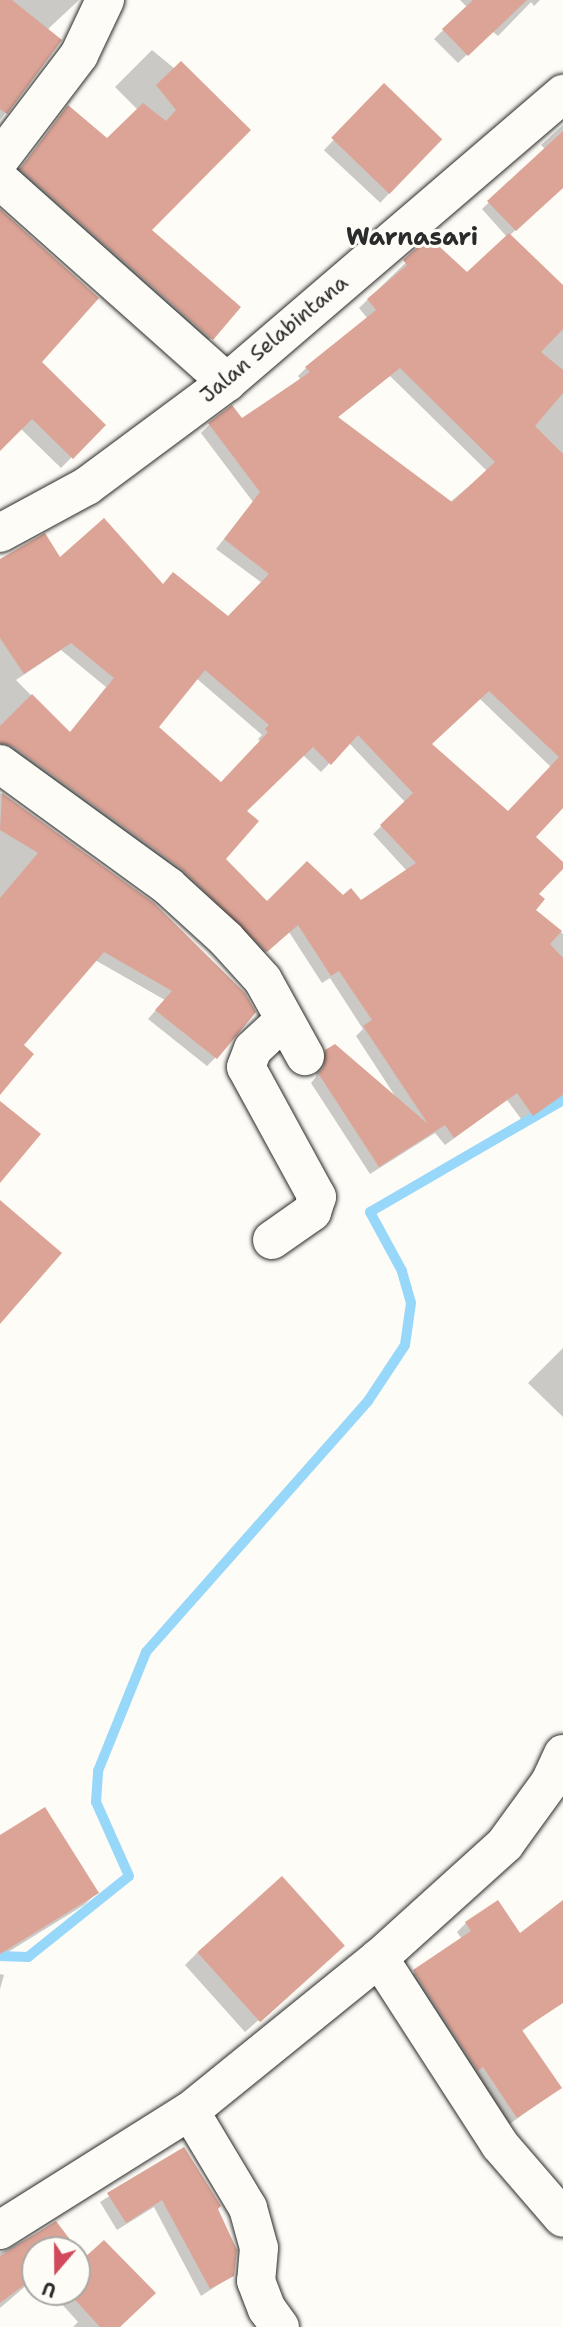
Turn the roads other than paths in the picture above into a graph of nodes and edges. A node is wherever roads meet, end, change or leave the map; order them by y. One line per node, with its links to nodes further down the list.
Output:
1 (105, 0): 3 (street)
2 (563, 94): 5 (street, Jalan Selabintana)
3 (0, 159)
4 (0, 180): 5 (street)
5 (227, 382): 6 (street, Jalan Selabintana)
6 (0, 533)
7 (0, 764): 8 (street)
8 (283, 1021): 9 (street); 10 (street)
9 (305, 1056)
10 (272, 1240)
11 (563, 1754): 12 (street)
12 (379, 1958): 13 (street); 14 (street)
13 (190, 2111): 15 (street); 16 (street)
14 (563, 2218)
15 (0, 2230)
16 (280, 2327)

